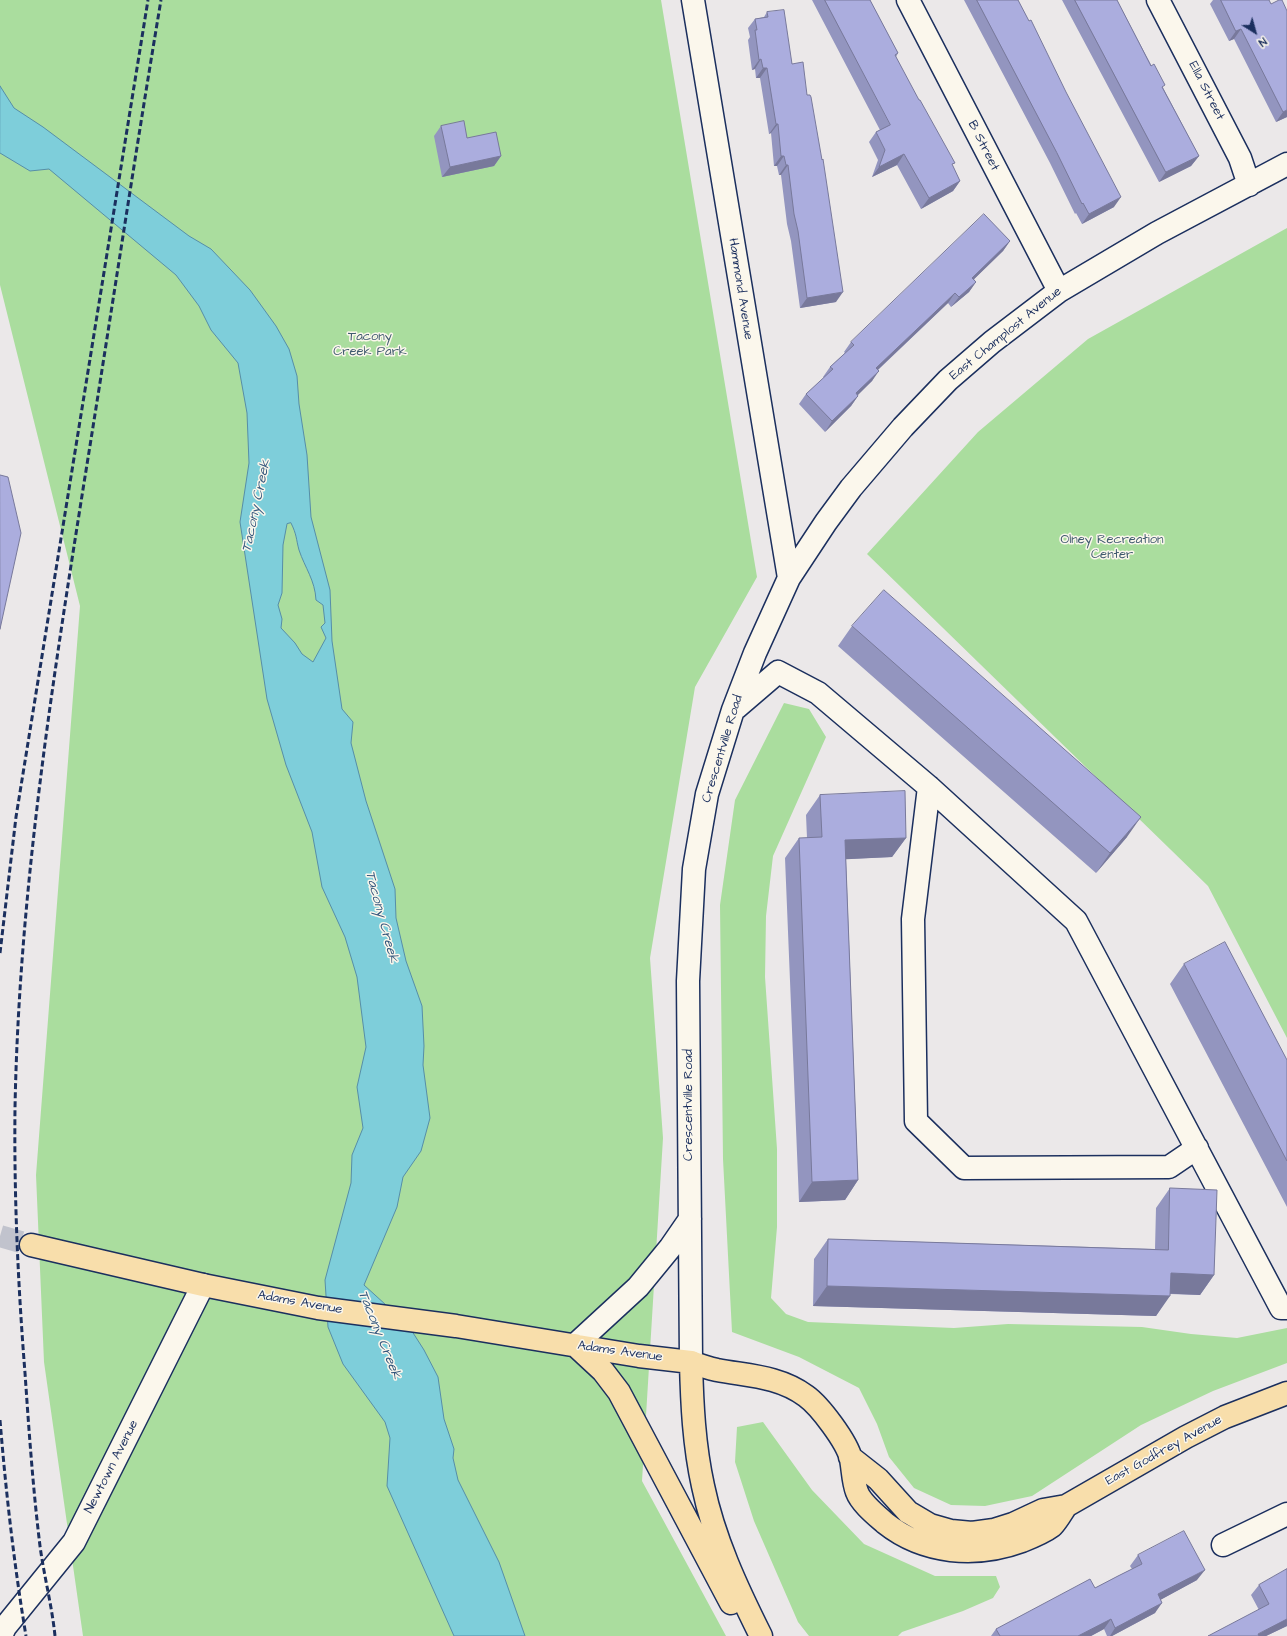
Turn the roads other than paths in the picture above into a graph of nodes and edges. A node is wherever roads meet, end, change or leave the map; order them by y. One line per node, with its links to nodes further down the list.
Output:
1 (693, 0): 7 (street, Hammond Avenue)
2 (908, 0): 6 (street, B Street)
3 (1158, 0): 5 (street, Ella Street)
4 (1287, 164): 5 (street, East Champlost Avenue)
5 (1249, 185): 6 (street, East Champlost Avenue)
6 (1059, 291): 7 (street, East Champlost Avenue)
7 (789, 578): 8 (street, Crescentville Road)
8 (733, 710): 9 (street); 11 (street, Crescentville Road)
9 (929, 787): 10 (street); 10 (street)
10 (1197, 1148): 14 (street)
11 (690, 1219): 15 (street); 16 (street, Crescentville Road)
12 (31, 1245): 13 (main road, Adams Avenue)
13 (203, 1285): 15 (main road, Adams Avenue); 20 (street, Newtown Avenue)
14 (1287, 1308)
15 (575, 1346): 16 (main road, Adams Avenue); 21 (main road)
16 (691, 1362): 17 (main road, East Godfrey Avenue); 22 (main road, Crescentville Road)
17 (1287, 1393)
18 (1287, 1514): 19 (street)
19 (1223, 1545)
20 (1, 1636)
21 (751, 1636)
22 (761, 1636)

